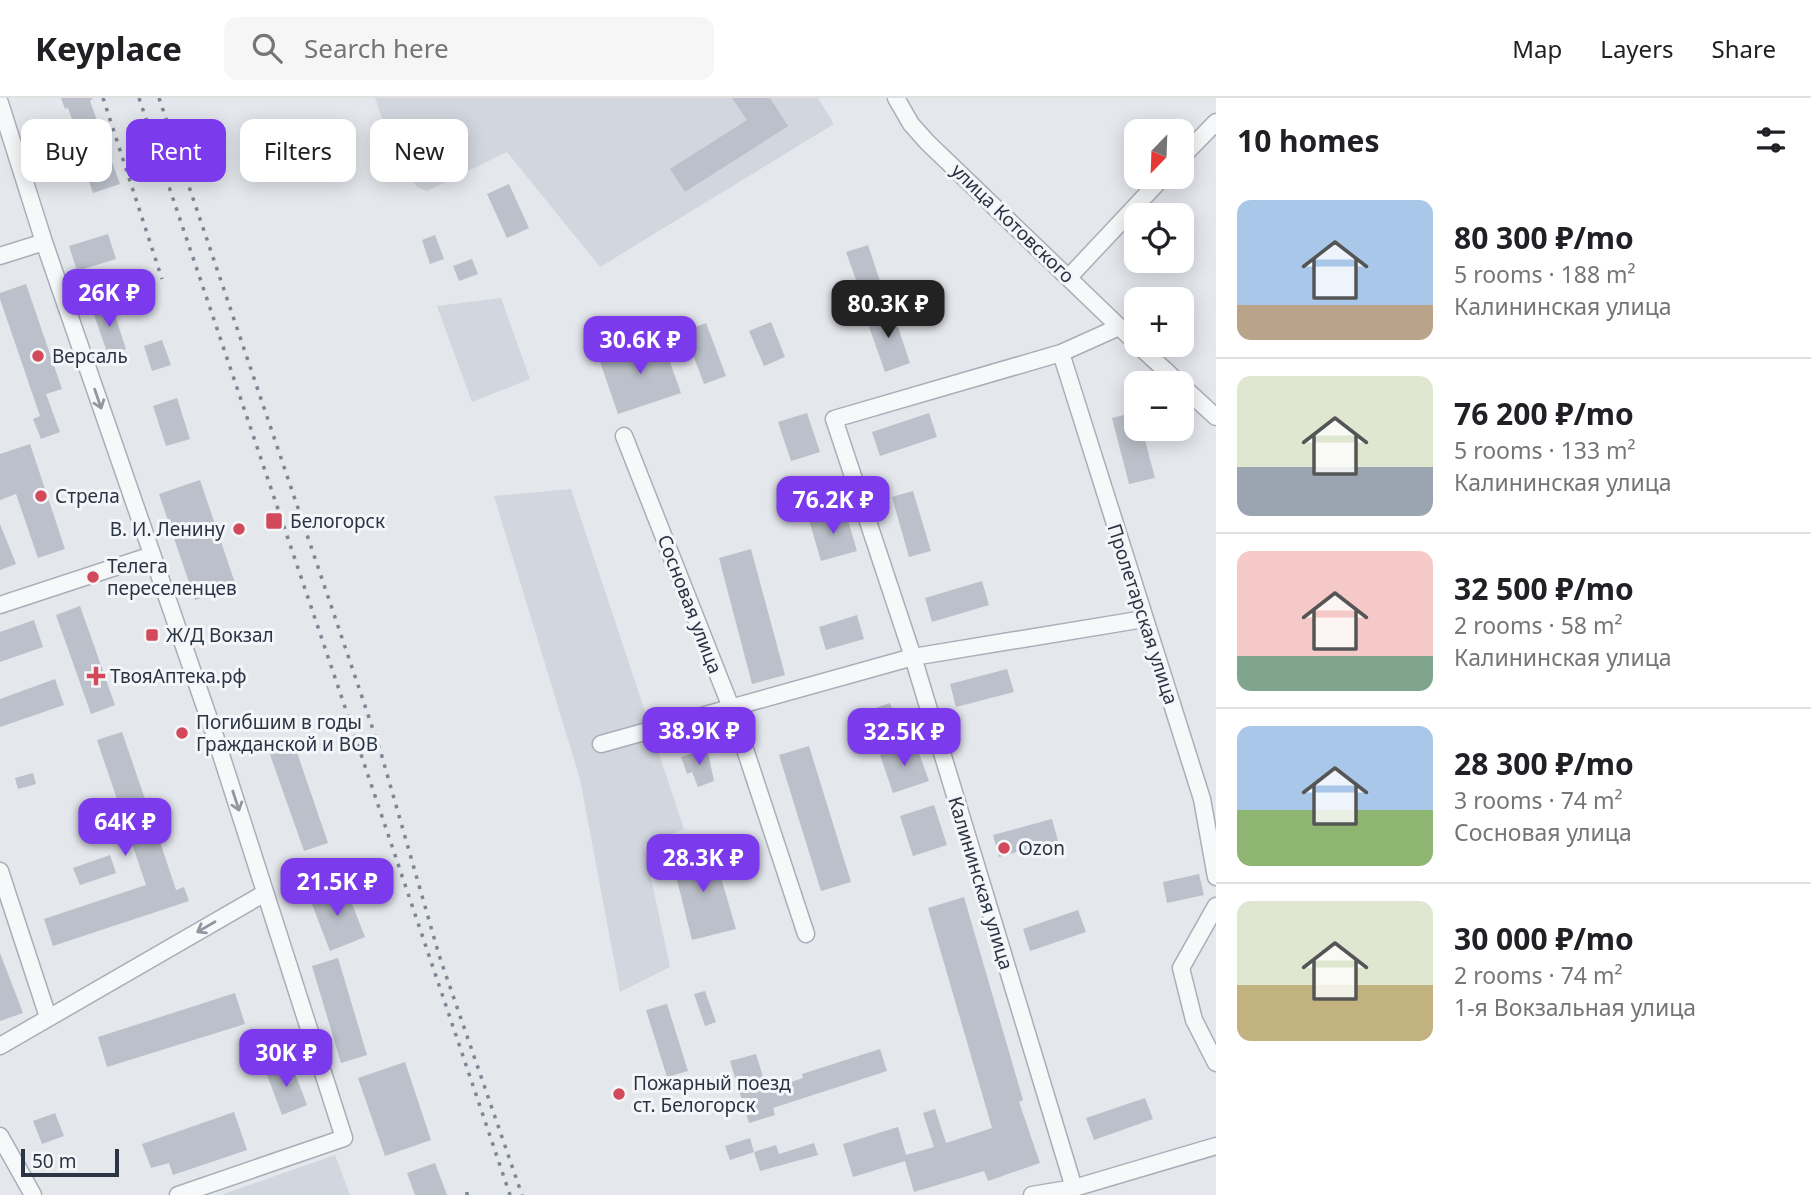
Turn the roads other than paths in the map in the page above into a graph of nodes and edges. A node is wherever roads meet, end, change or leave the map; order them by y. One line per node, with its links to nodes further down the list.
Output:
1 (896, 98): 8 (street, улица Котовского)
2 (0, 103): 6 (street)
3 (1216, 122): 4 (street)
4 (1194, 145)
5 (1152, 189): 8 (street)
6 (44, 242): 7 (street); 17 (street, one-way to 17)
7 (0, 256)
8 (1069, 277): 9 (street, улица Котовского)
9 (1119, 327): 10 (street, улица Котовского); 11 (street)
10 (1124, 332)
11 (1061, 353): 19 (street, Пролетарская улица); 20 (street, Калининская улица)
12 (1151, 357): 13 (street, улица Котовского)
13 (1166, 371)
14 (1194, 397): 15 (street, улица Котовского)
15 (1216, 417)
16 (624, 436): 21 (street, Сосновая улица)
17 (152, 555): 18 (street); 25 (street, one-way to 25)
18 (0, 605)
19 (1144, 619): 20 (street); 24 (street, Пролетарская улица)
20 (913, 657): 21 (street); 33 (street, Калининская улица)
21 (732, 710): 22 (street); 27 (street, Сосновая улица)
22 (601, 744)
23 (0, 871): 28 (street)
24 (1216, 877)
25 (265, 893): 28 (street, one-way to 28); 35 (street)
26 (1216, 906): 30 (street)
27 (806, 933)
28 (48, 1017): 29 (street)
29 (0, 1046)
30 (1216, 1063)
31 (0, 1136): 34 (street)
32 (1216, 1146): 33 (street)
33 (1074, 1188): 36 (street)
34 (33, 1195)
35 (178, 1195)
36 (1032, 1195)

